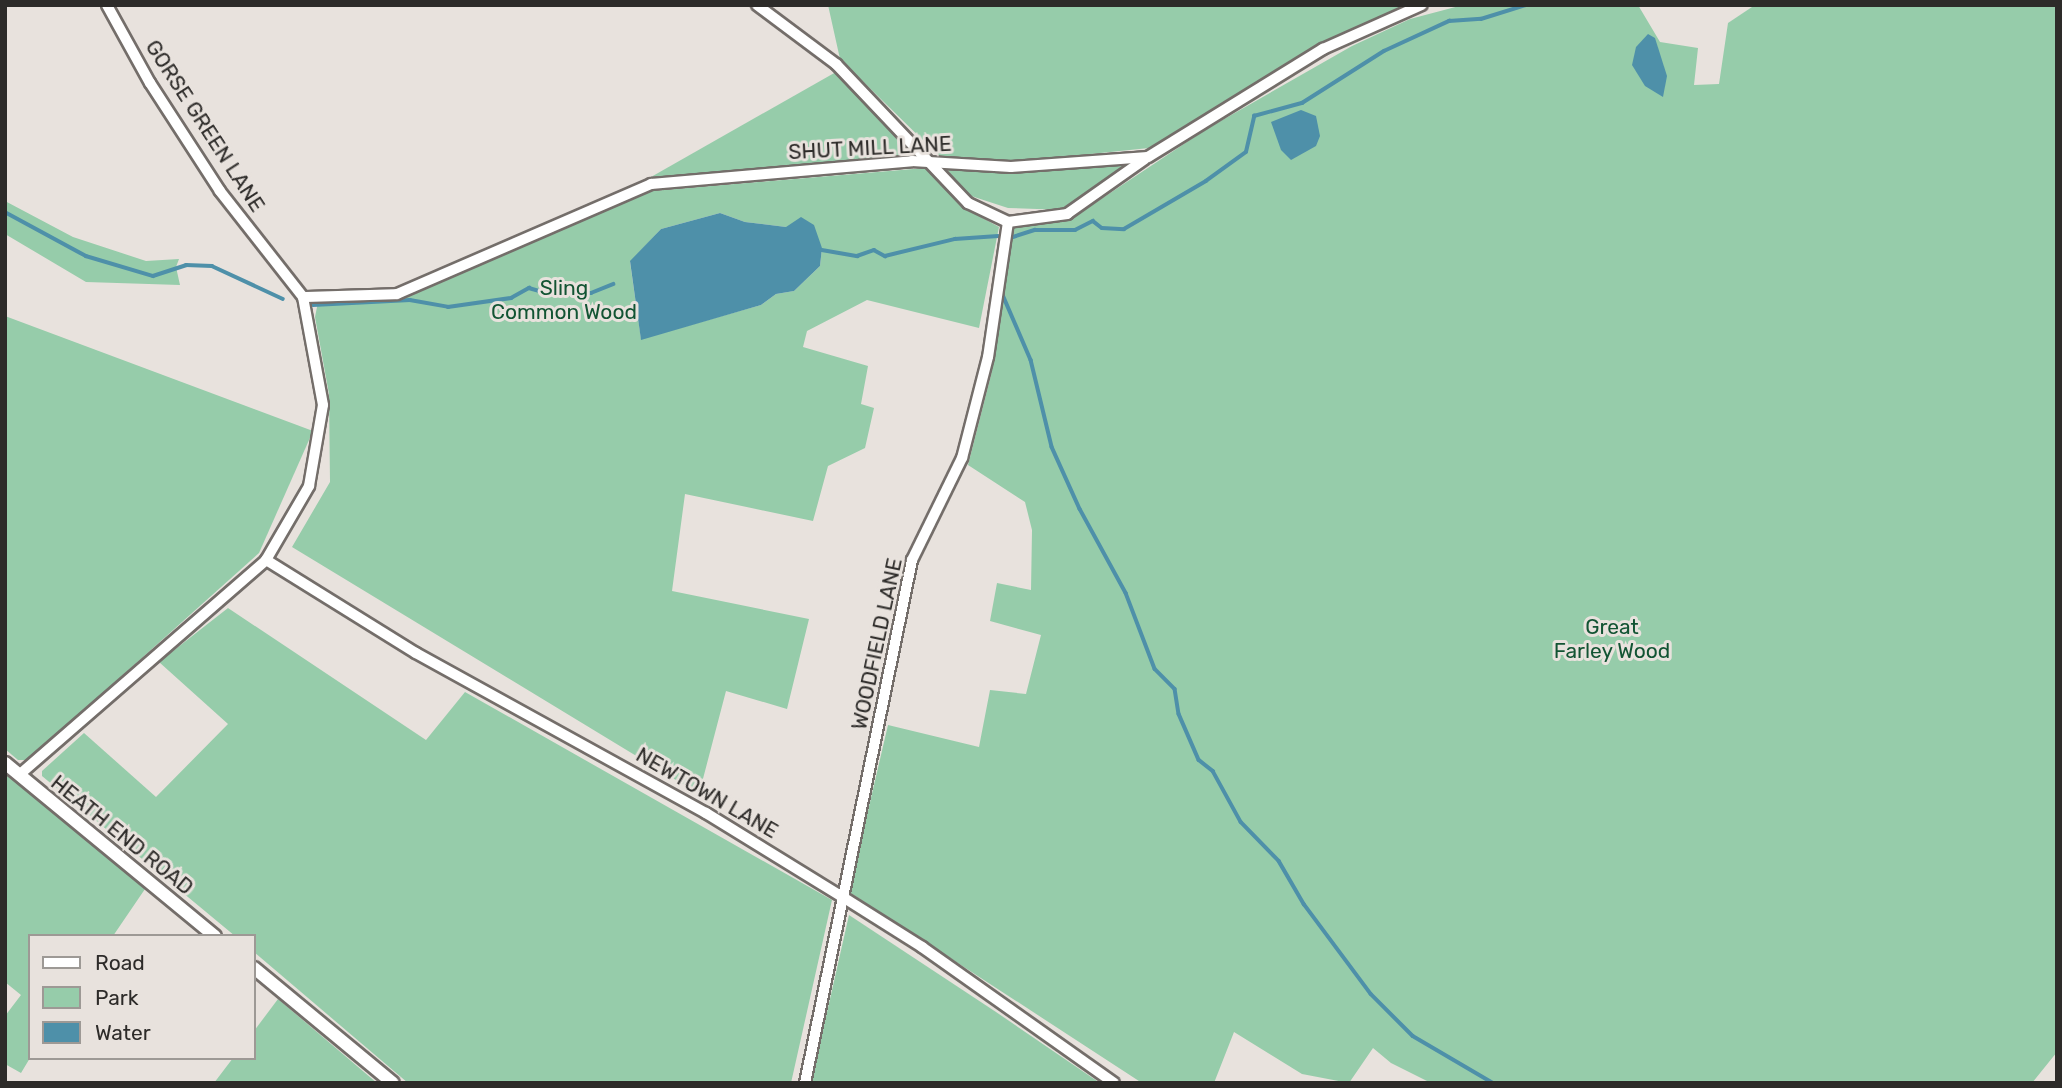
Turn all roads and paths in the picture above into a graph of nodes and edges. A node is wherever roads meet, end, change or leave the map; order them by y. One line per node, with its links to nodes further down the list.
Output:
1 (107, 5): 7 (street, GORSE GREEN LANE)
2 (757, 5): 5 (street)
3 (1422, 5): 4 (street, SHUT MILL LANE)
4 (1148, 157): 5 (street, SHUT MILL LANE); 6 (street)
5 (932, 160): 6 (street); 7 (street, SHUT MILL LANE)
6 (1008, 222): 11 (street, WOODFIELD LANE)
7 (303, 297): 8 (street)
8 (266, 560): 10 (street); 11 (street, NEWTOWN LANE)
9 (5, 763): 10 (street, HEATH END ROAD)
10 (19, 775): 12 (street, HEATH END ROAD)
11 (841, 896): 15 (street, WOODFIELD LANE); 16 (street, NEWTOWN LANE)
12 (213, 934)
13 (256, 970): 14 (street)
14 (394, 1083)
15 (805, 1083)
16 (1114, 1083)

